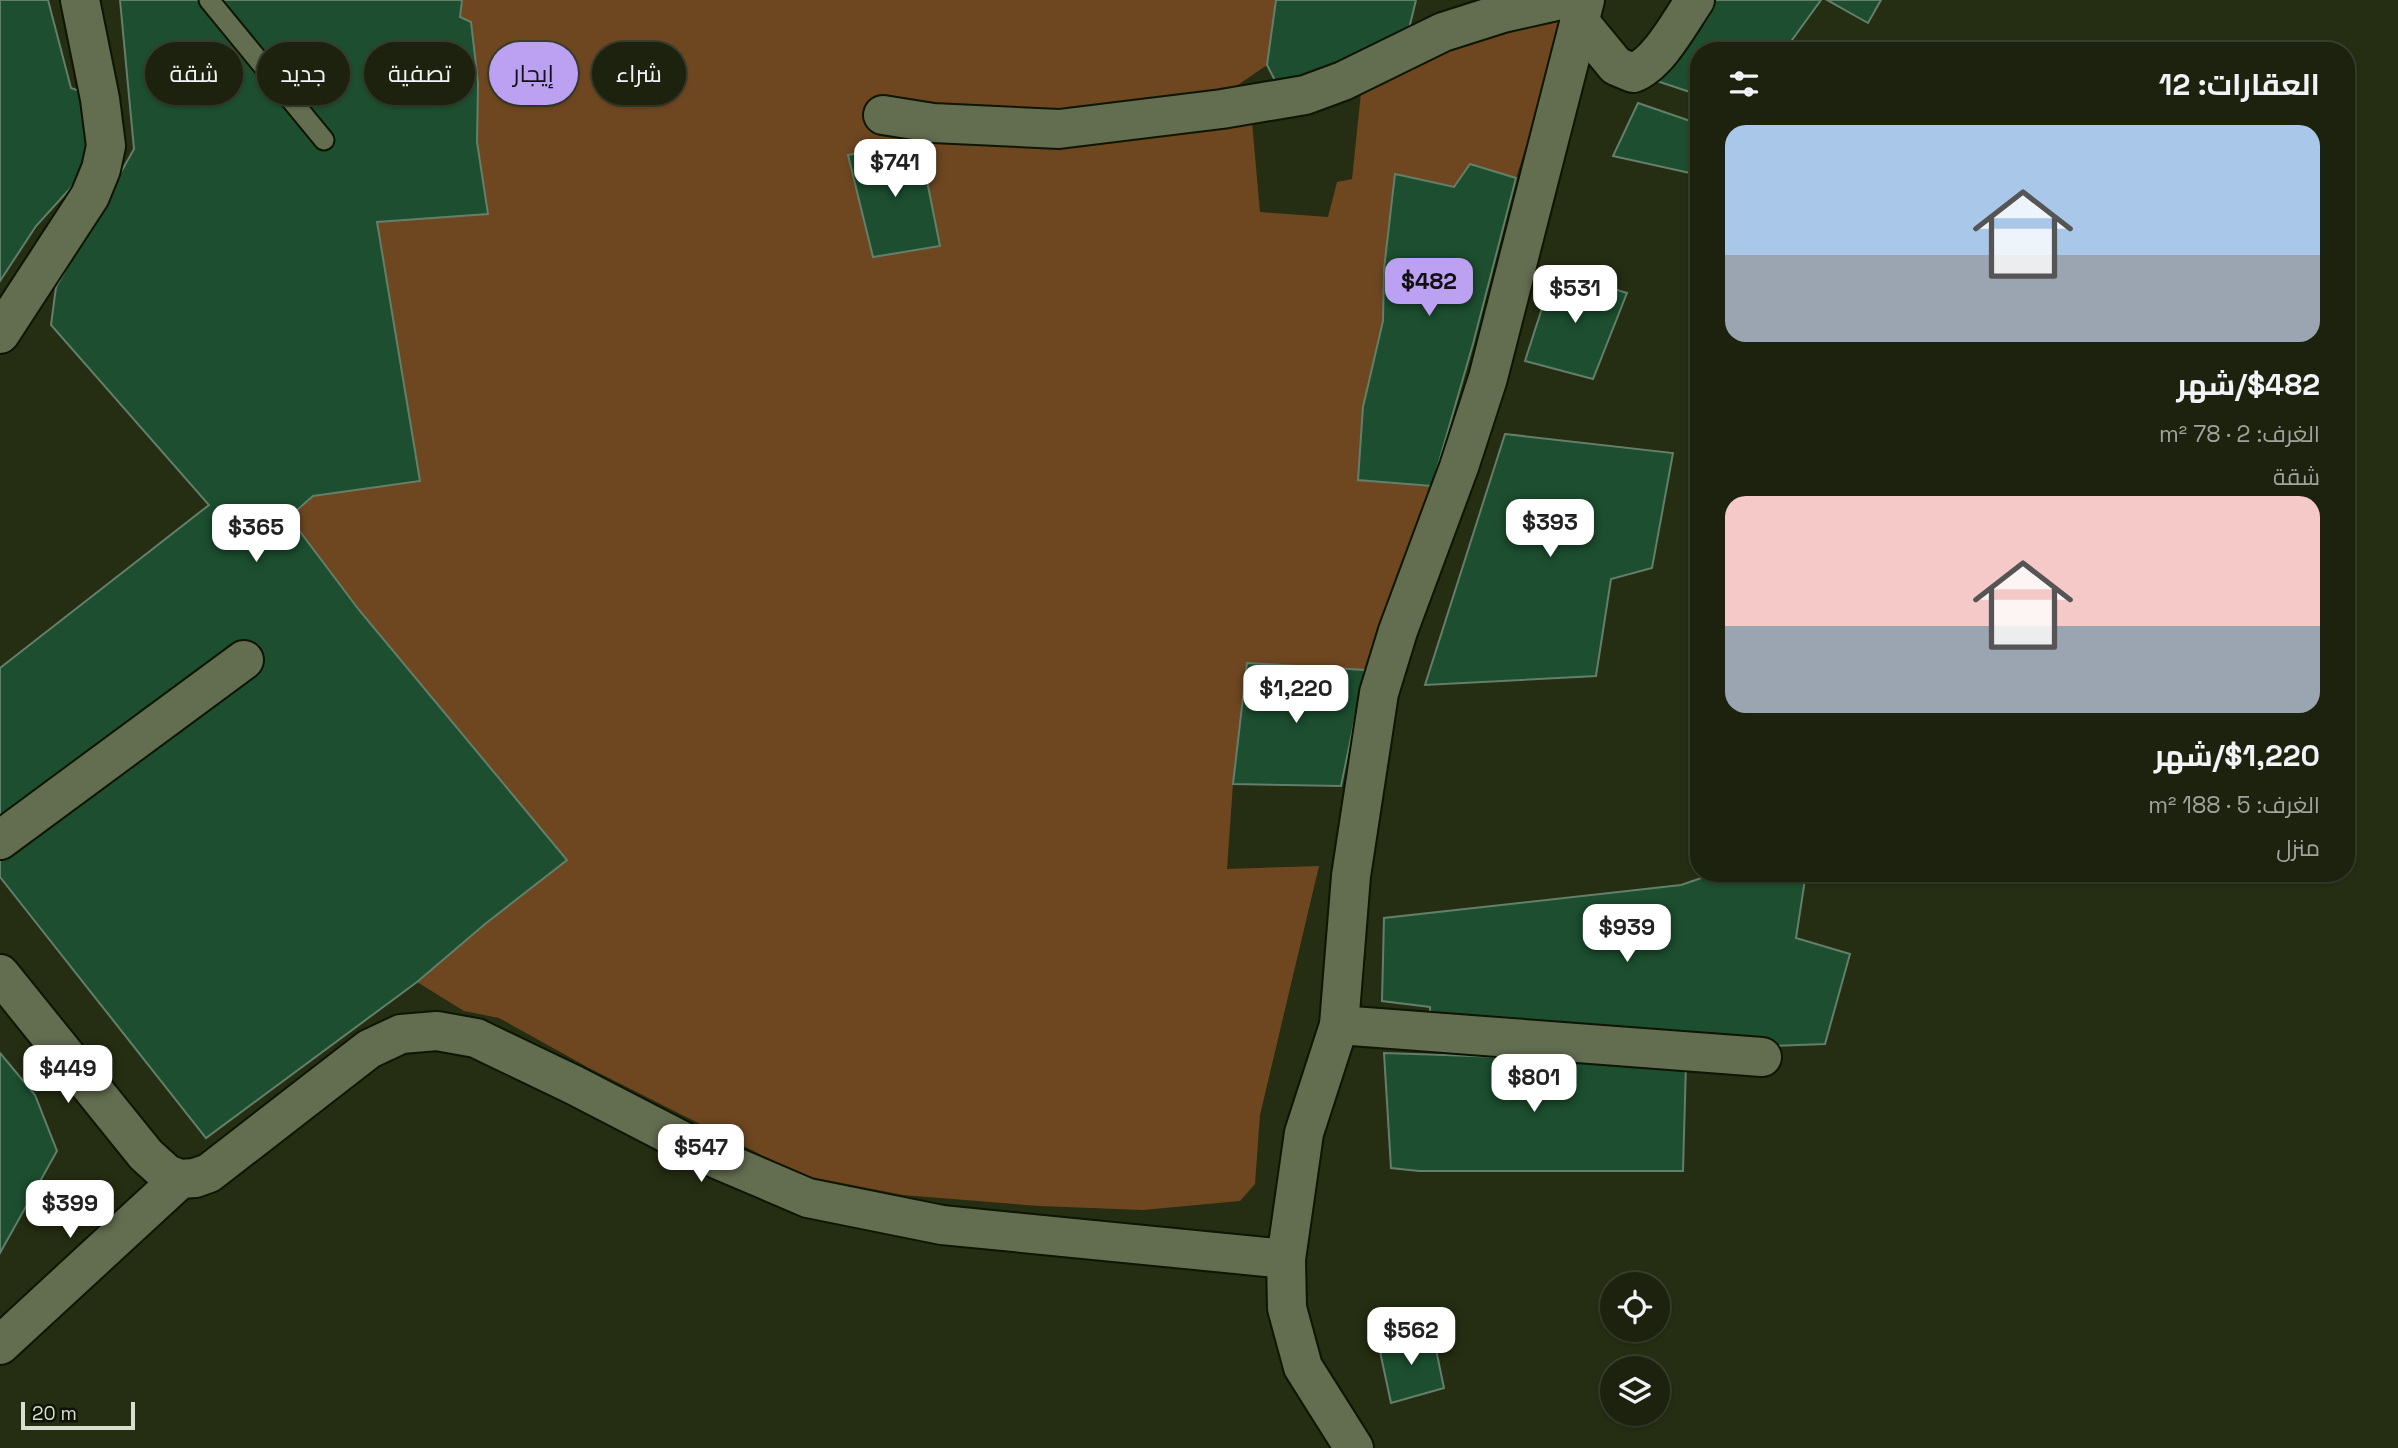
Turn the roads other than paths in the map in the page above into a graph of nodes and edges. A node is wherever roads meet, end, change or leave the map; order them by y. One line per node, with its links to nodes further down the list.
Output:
1 (80, 0): 7 (street)
2 (209, 0): 6 (lane)
3 (1696, 0): 4 (street)
4 (1575, 7): 5 (street); 11 (street)
5 (883, 115)
6 (324, 140)
7 (0, 334)
8 (244, 660): 9 (street)
9 (0, 840)
10 (0, 974): 13 (street)
11 (1339, 1026): 12 (street); 14 (street)
12 (1762, 1057)
13 (180, 1179): 14 (street); 15 (street)
14 (1286, 1259): 16 (street)
15 (0, 1345)
16 (1354, 1448)

